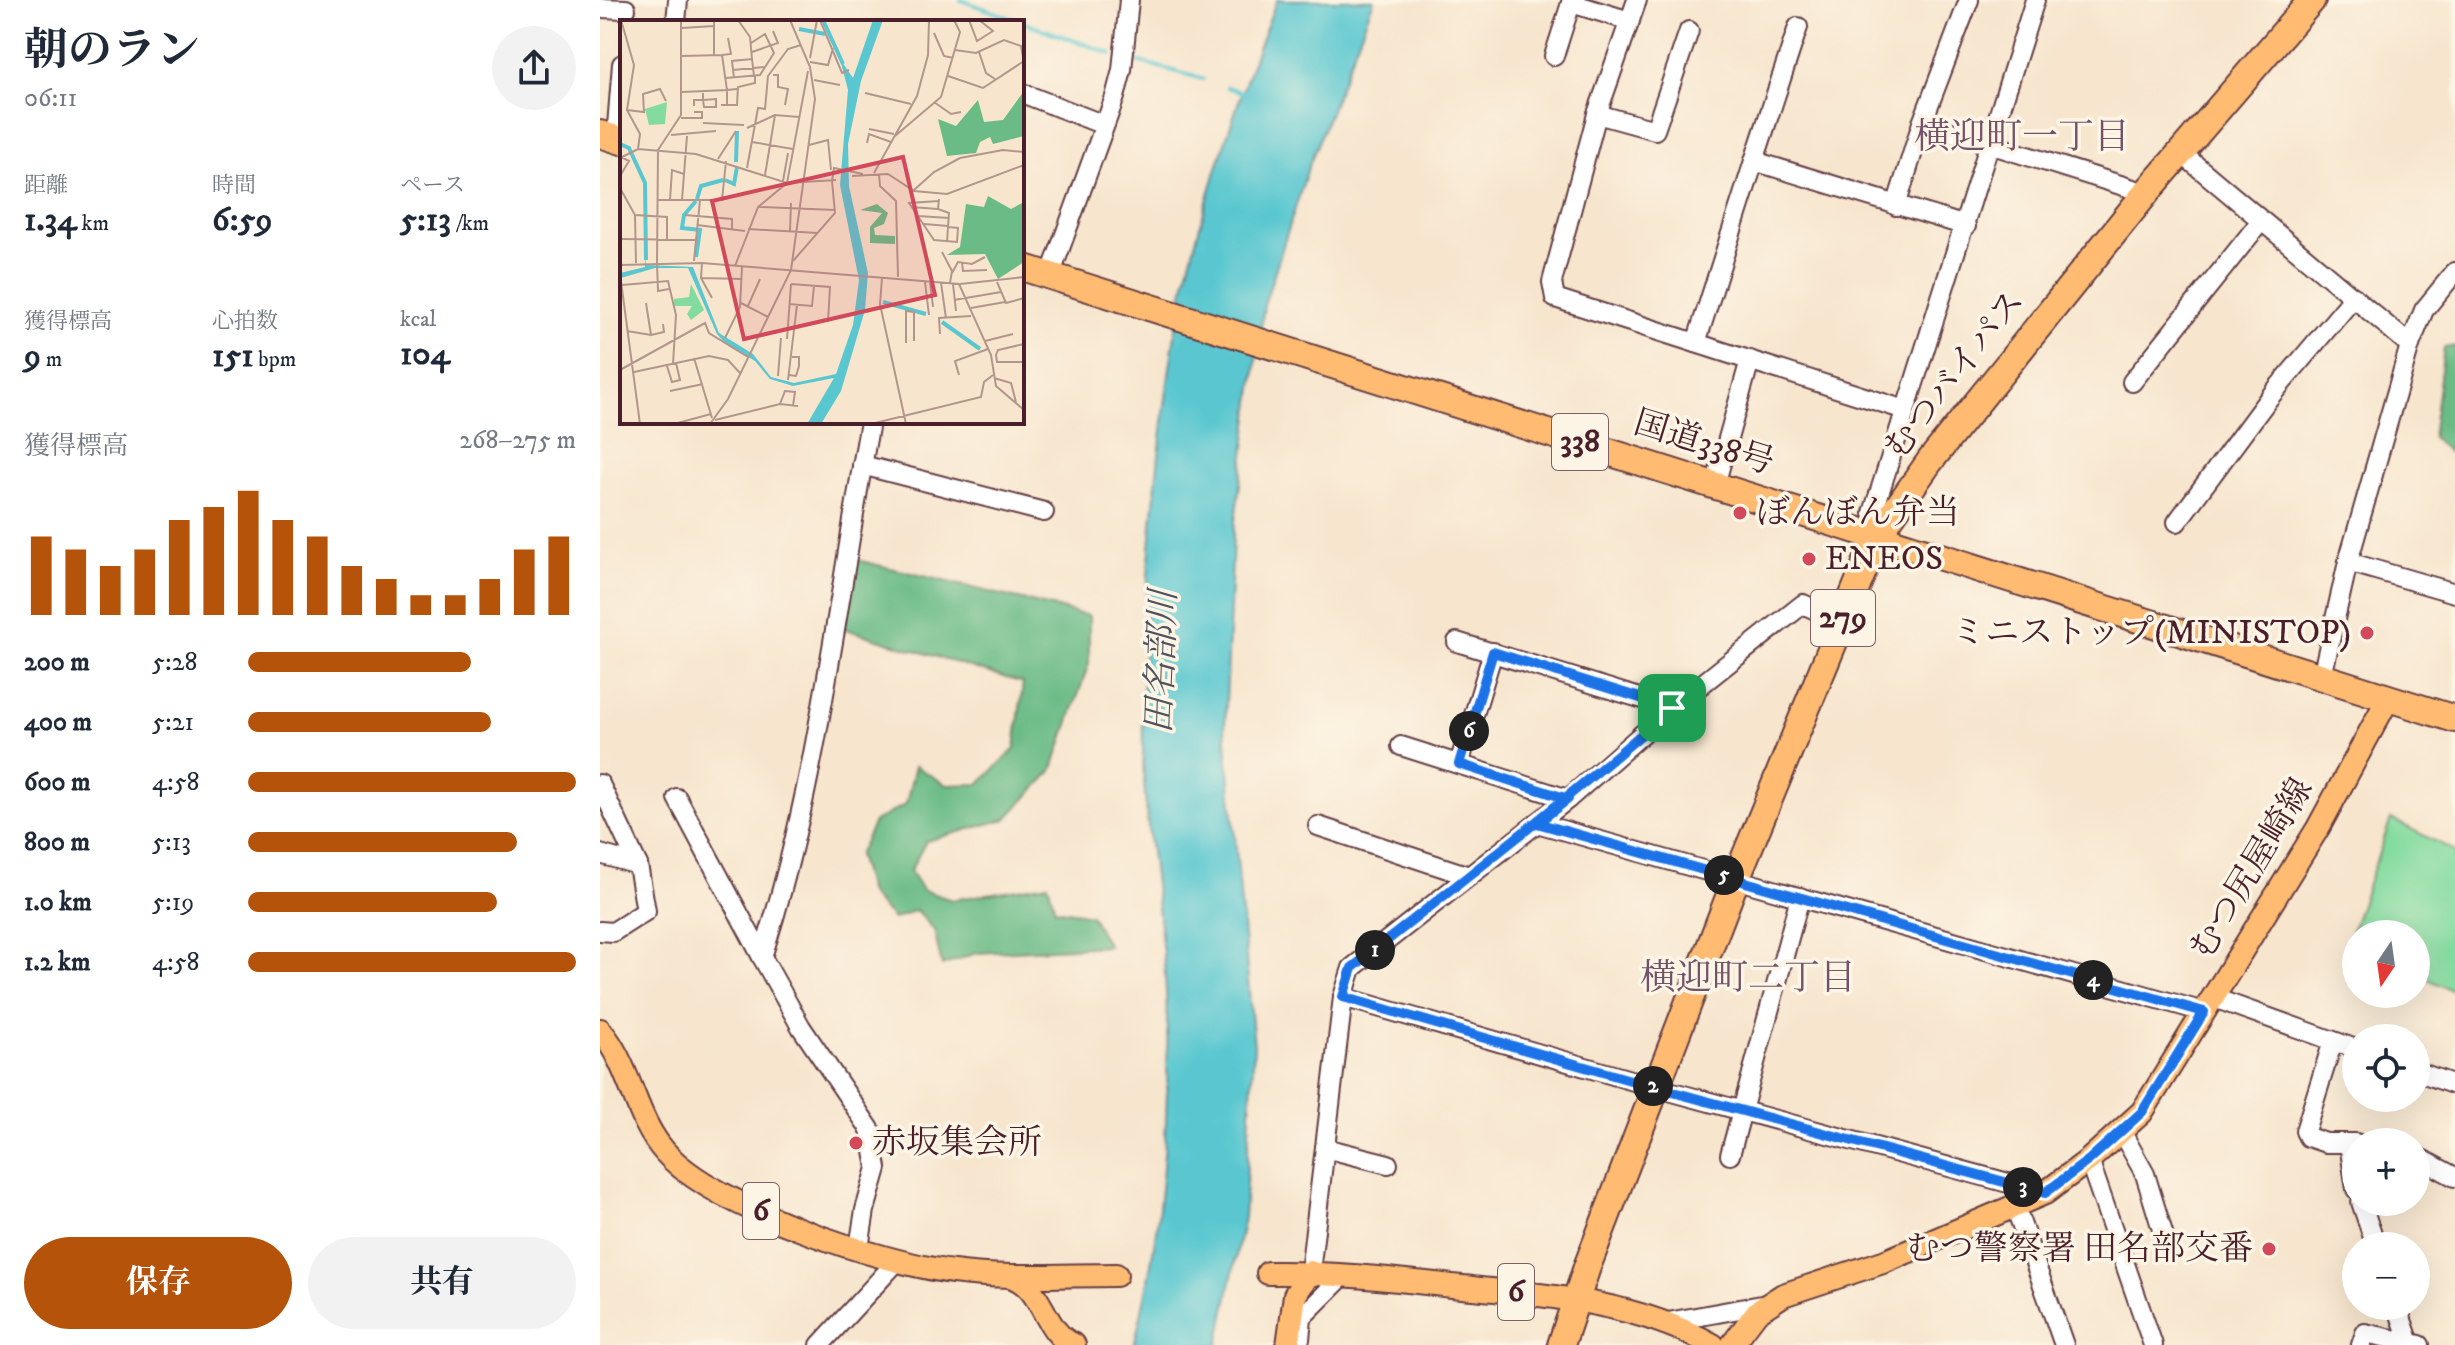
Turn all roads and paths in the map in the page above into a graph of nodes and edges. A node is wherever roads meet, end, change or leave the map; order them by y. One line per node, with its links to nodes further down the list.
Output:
1 (678, 0): 10 (street)
2 (1129, 0): 19 (street)
3 (1637, 0): 11 (street)
4 (1969, 0): 18 (street)
5 (2035, 0): 21 (street)
6 (2312, 0): 22 (highway, むつバイパス / 279)
7 (1572, 1): 11 (street); 14 (street)
8 (600, 8): 9 (street)
9 (626, 10)
10 (676, 20)
11 (1630, 21): 17 (street)
12 (1798, 27): 23 (street)
13 (1689, 31): 17 (street)
14 (1554, 56)
15 (620, 80): 20 (street)
16 (1024, 94): 19 (street)
17 (1597, 114): 32 (street)
18 (1922, 123): 21 (street); 25 (street)
19 (1104, 125): 30 (street)
20 (613, 138)
21 (1991, 145): 24 (street); 27 (street)
22 (2180, 152): 24 (highway, むつバイパス / 279); 26 (street)
23 (1754, 161): 25 (street); 32 (street)
24 (2146, 193): 42 (highway, むつバイパス / 279)
25 (1896, 206): 27 (street)
26 (2261, 221): 31 (street); 35 (street)
27 (1966, 226): 36 (street)
28 (1024, 268): 30 (highway, 国道338号 / 338)
29 (2455, 272): 33 (street)
30 (1050, 276): 39 (highway, 国道338号 / 338)
31 (2354, 297): 33 (street); 41 (street)
32 (1696, 343): 34 (street)
33 (2410, 345): 43 (street)
34 (1750, 360): 36 (street); 39 (street)
35 (2132, 382)
36 (1905, 410): 42 (street)
37 (870, 424): 38 (street)
38 (862, 465): 40 (street); 65 (street)
39 (1715, 485): 42 (highway, 国道338号 / 338)
40 (1044, 512)
41 (2177, 522)
42 (1878, 535): 45 (highway, むつバイパス / 279); 48 (highway, 国道338号 / 338)
43 (2348, 562): 44 (street); 48 (street)
44 (2455, 593)
45 (1841, 622): 50 (street); 62 (highway, むつバイパス / 279)
46 (1457, 642): 47 (street)
47 (1493, 652): 50 (street); 53 (street)
48 (2322, 676): 49 (highway, 国道338号 / 338)
49 (2389, 697): 51 (highway, 国道338号 / 338); 67 (main road, むつ尻屋崎線)
50 (1672, 708): 56 (street)
51 (2455, 719)
52 (1401, 746): 53 (street)
53 (1459, 764): 56 (street)
54 (600, 784): 60 (street)
55 (677, 798): 65 (street)
56 (1568, 799): 57 (street)
57 (1537, 823): 61 (street); 62 (street)
58 (1318, 826): 61 (street)
59 (600, 854): 60 (street)
60 (638, 865): 64 (street)
61 (1469, 876): 66 (street)
62 (1736, 879): 63 (street); 73 (highway, むつバイパス / 279)
63 (1800, 897): 67 (street); 74 (street)
64 (600, 931)
65 (762, 957): 86 (street)
66 (1343, 997): 73 (street); 77 (street)
67 (2209, 1005): 69 (street); 75 (main road, むつ尻屋崎線)
68 (600, 1030): 86 (main road, 6)
69 (2333, 1041): 70 (street); 76 (street)
70 (2342, 1044)
71 (2430, 1076): 72 (street)
72 (2455, 1085)
73 (1658, 1088): 74 (street); 93 (highway, むつバイパス / 279)
74 (1741, 1110): 78 (street); 83 (street)
75 (2121, 1131): 79 (main road, むつ尻屋崎線); 85 (street)
76 (2342, 1143)
77 (1325, 1148): 80 (street); 88 (street)
78 (1730, 1155)
79 (2089, 1160): 83 (main road, むつ尻屋崎線); 107 (street)
80 (1388, 1164)
81 (2430, 1164): 82 (street)
82 (2455, 1177)
83 (2045, 1193): 84 (main road, むつ尻屋崎線)
84 (2015, 1206): 94 (main road, むつ尻屋崎線); 106 (street)
85 (2164, 1236)
86 (859, 1248): 87 (main road, 6)
87 (898, 1260): 90 (main road, 6); 99 (street)
88 (1310, 1272): 89 (main road, 6); 92 (main road, 6); 101 (main road)
89 (1268, 1273)
90 (1004, 1274): 91 (main road, 6); 100 (main road)
91 (1116, 1275)
92 (1344, 1275): 93 (main road, 6); 102 (street)
93 (1578, 1299): 96 (main road, 6); 103 (highway, むつバイパス / 279)
94 (1767, 1304): 96 (street); 105 (main road, むつ尻屋崎線)
95 (2404, 1320): 98 (street)
96 (1668, 1322): 104 (main road, 6)
97 (2363, 1339): 98 (street)
98 (2415, 1344)
99 (820, 1345)
100 (1074, 1345)
101 (1288, 1345)
102 (1299, 1345)
103 (1561, 1345)
104 (1713, 1345)
105 (1732, 1345)
106 (2064, 1345)
107 (2153, 1345)

